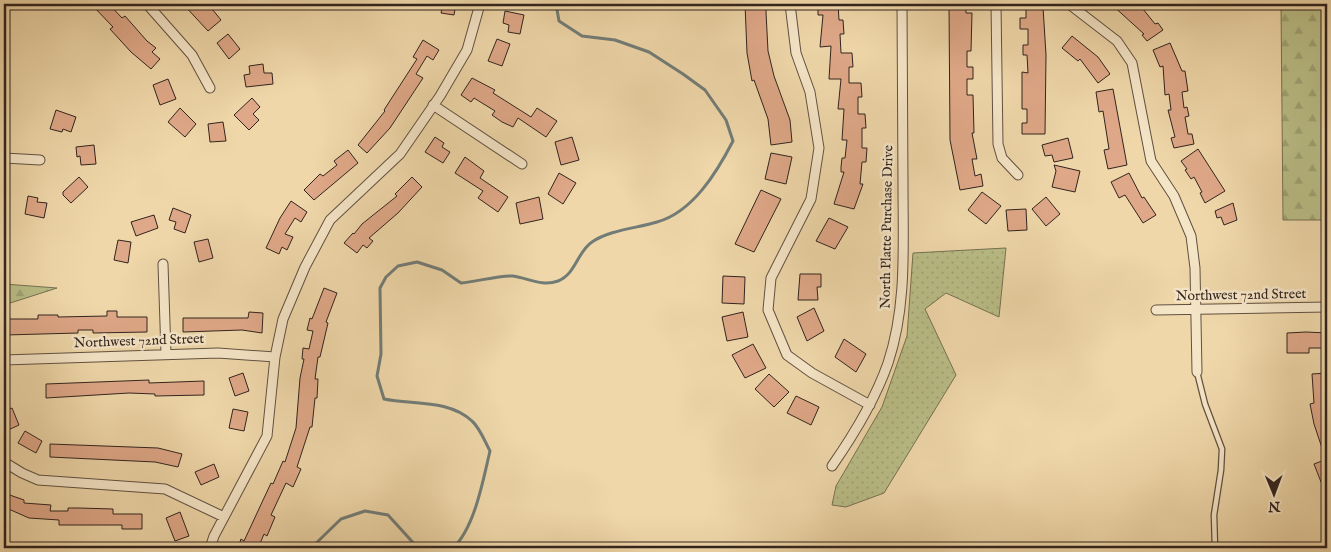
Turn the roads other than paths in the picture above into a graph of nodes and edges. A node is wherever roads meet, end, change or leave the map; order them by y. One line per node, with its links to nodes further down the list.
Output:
1 (147, 4): 7 (street)
2 (480, 4): 8 (street)
3 (790, 4): 21 (street)
4 (902, 4): 21 (street, North Platte Purchase Drive)
5 (996, 4): 12 (street)
6 (1069, 4): 16 (street)
7 (210, 88)
8 (433, 105): 11 (street); 18 (street)
9 (4, 158): 10 (street)
10 (40, 160)
11 (522, 164)
12 (1018, 175)
13 (163, 264): 17 (street)
14 (1327, 307): 16 (street, Northwest 72nd Street)
15 (1156, 310): 16 (street, Northwest 72nd Street)
16 (1196, 310): 20 (street)
17 (166, 354): 18 (street, Northwest 72nd Street); 19 (street, Northwest 72nd Street)
18 (275, 357): 24 (street)
19 (4, 360)
20 (1197, 372): 26 (lane)
21 (870, 405): 23 (street, North Platte Purchase Drive)
22 (4, 462): 24 (street)
23 (832, 466)
24 (224, 517): 25 (street)
25 (210, 548)
26 (1215, 548)

